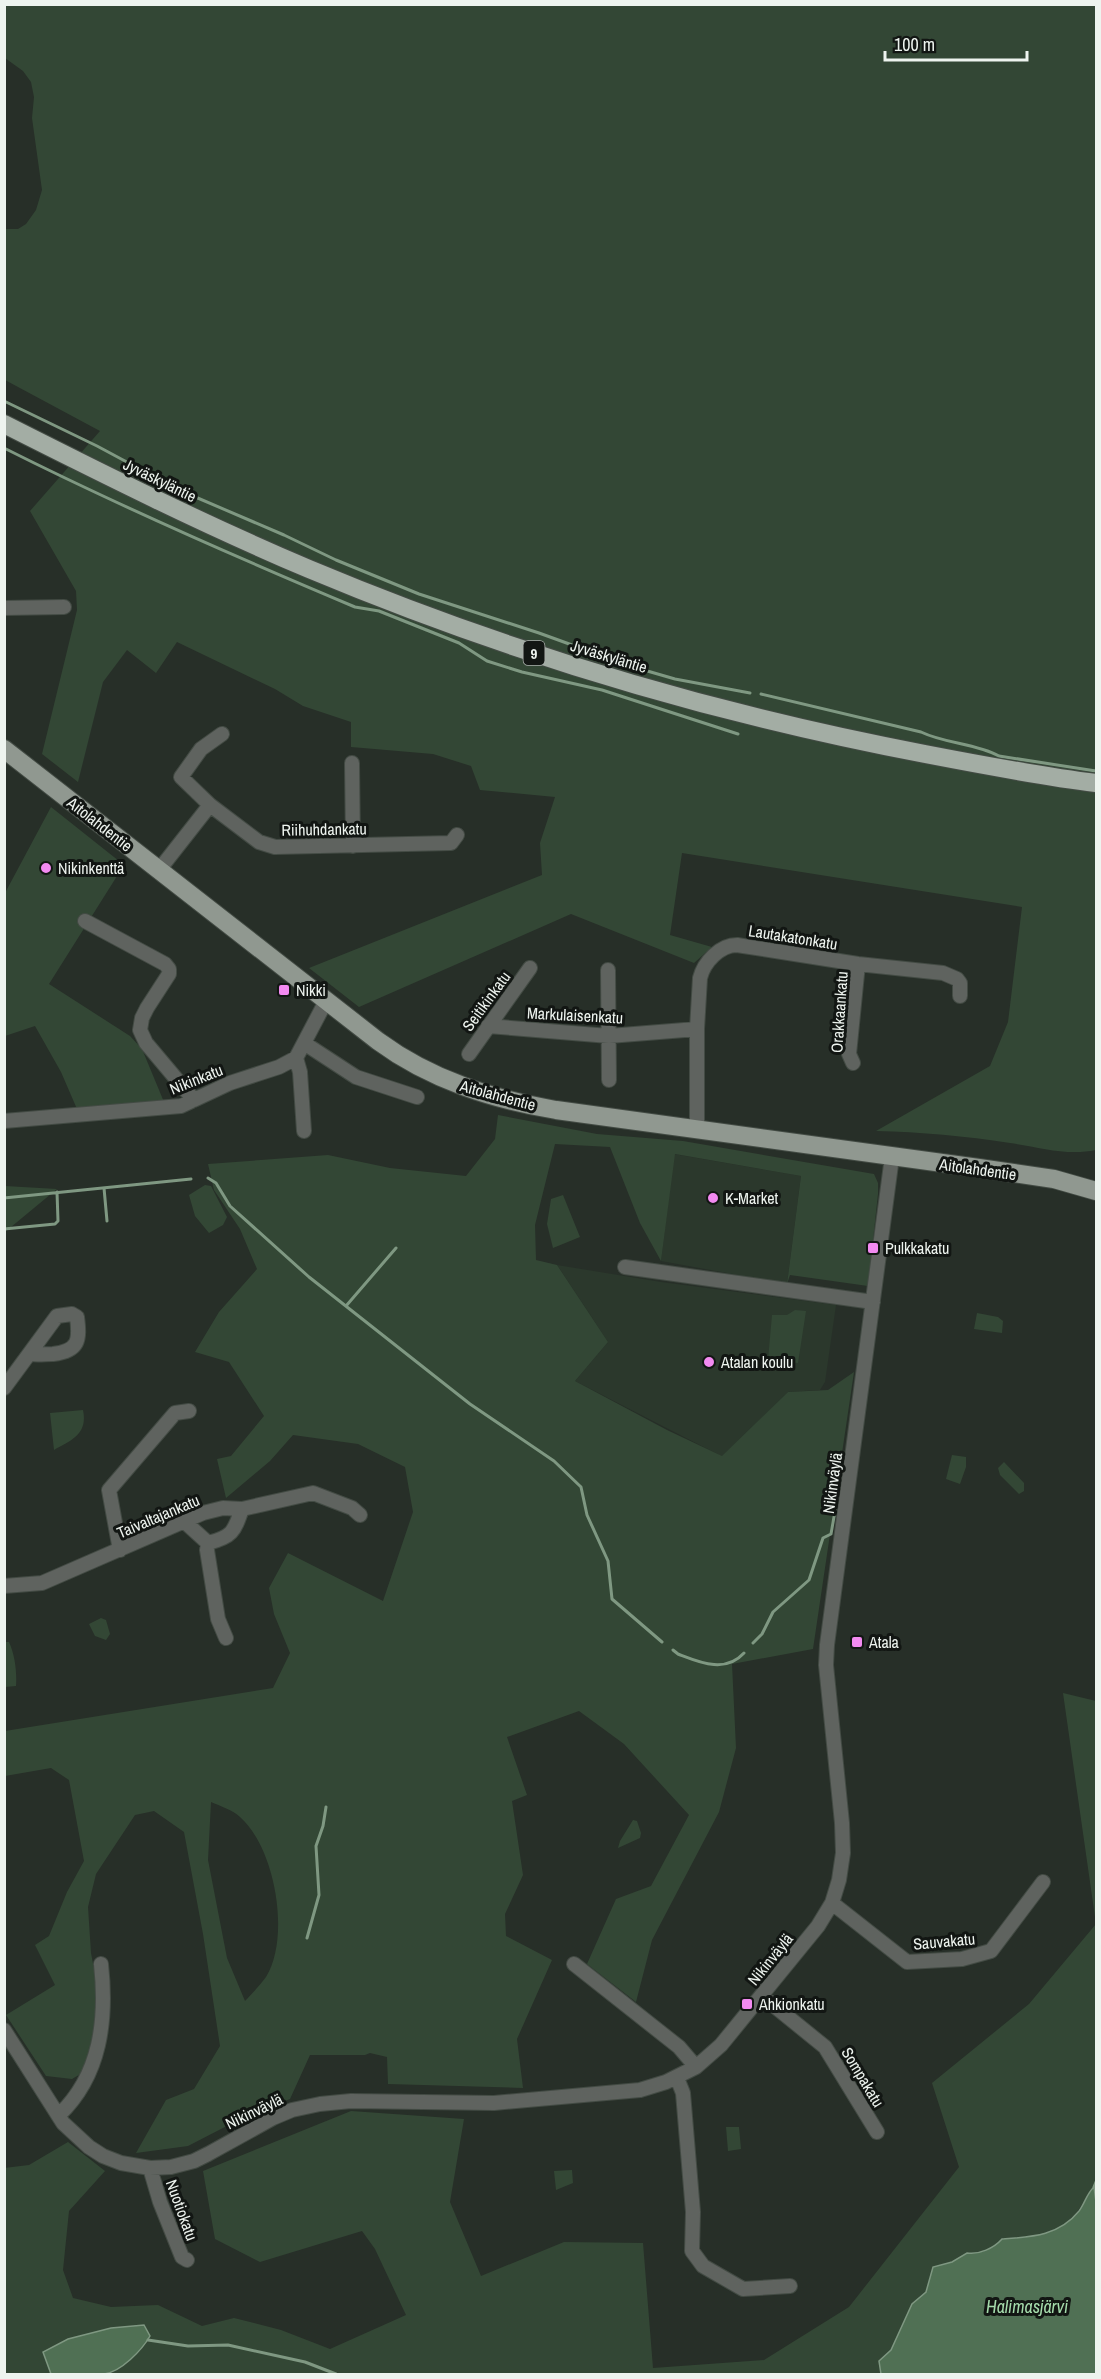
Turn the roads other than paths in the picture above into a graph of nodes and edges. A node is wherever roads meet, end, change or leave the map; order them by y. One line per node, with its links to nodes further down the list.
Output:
1 (4, 424): 7 (highway, Jyväskyläntie / 9)
2 (64, 607): 3 (street)
3 (4, 608)
4 (222, 734): 8 (street, Riihuhdankatu)
5 (4, 749): 11 (main road, Aitolahdentie)
6 (352, 763): 10 (street)
7 (1096, 783)
8 (210, 805): 10 (street, Riihuhdankatu); 11 (street)
9 (457, 834): 10 (street, Riihuhdankatu)
10 (353, 846)
11 (159, 870): 17 (main road, Aitolahdentie)
12 (85, 921): 27 (street)
13 (858, 964): 16 (street, Lautakatonkatu); 19 (street, Lautakatonkatu); 24 (street, Orakkaankatu)
14 (530, 968): 18 (street, Seitikinkatu)
15 (608, 970): 20 (street)
16 (960, 996)
17 (326, 1001): 21 (street); 29 (main road, Aitolahdentie)
18 (488, 1026): 20 (street, Markulaisenkatu); 22 (street, Seitikinkatu)
19 (697, 1029): 20 (street, Markulaisenkatu); 29 (street, Lautakatonkatu)
20 (609, 1036): 25 (street)
21 (304, 1043): 23 (street); 26 (street)
22 (469, 1054)
23 (296, 1058): 27 (street, Nikinkatu); 30 (street)
24 (853, 1063)
25 (609, 1080)
26 (417, 1097)
27 (194, 1100): 28 (street, Nikinkatu)
28 (4, 1121)
29 (697, 1129): 31 (main road, Aitolahdentie)
30 (304, 1131)
31 (892, 1157): 32 (main road, Aitolahdentie); 34 (street, Nikinväylä)
32 (1096, 1191)
33 (625, 1268): 34 (street)
34 (873, 1302): 46 (street, Nikinväylä)
35 (30, 1354): 36 (street)
36 (4, 1389)
37 (189, 1411): 42 (street)
38 (242, 1509): 39 (street, Taivaltajankatu); 40 (street, Taivaltajankatu); 41 (street)
39 (360, 1515)
40 (185, 1522): 41 (street); 42 (street, Taivaltajankatu)
41 (208, 1543): 44 (street)
42 (120, 1550): 43 (street, Taivaltajankatu)
43 (4, 1586)
44 (226, 1638)
45 (1043, 1882): 46 (street, Sauvakatu)
46 (831, 1903): 49 (street, Nikinväylä)
47 (574, 1964): 51 (street)
48 (101, 1965): 53 (street)
49 (762, 1996): 51 (street, Nikinväylä); 54 (street, Sompakatu)
50 (4, 2031): 53 (street, Nikinväylä)
51 (696, 2067): 52 (street, Nikinväylä)
52 (676, 2078): 55 (street, Nikinväylä); 57 (street)
53 (59, 2115): 55 (street, Nikinväylä)
54 (877, 2132)
55 (150, 2168): 56 (street, Nuotiokatu)
56 (187, 2260)
57 (790, 2286)

